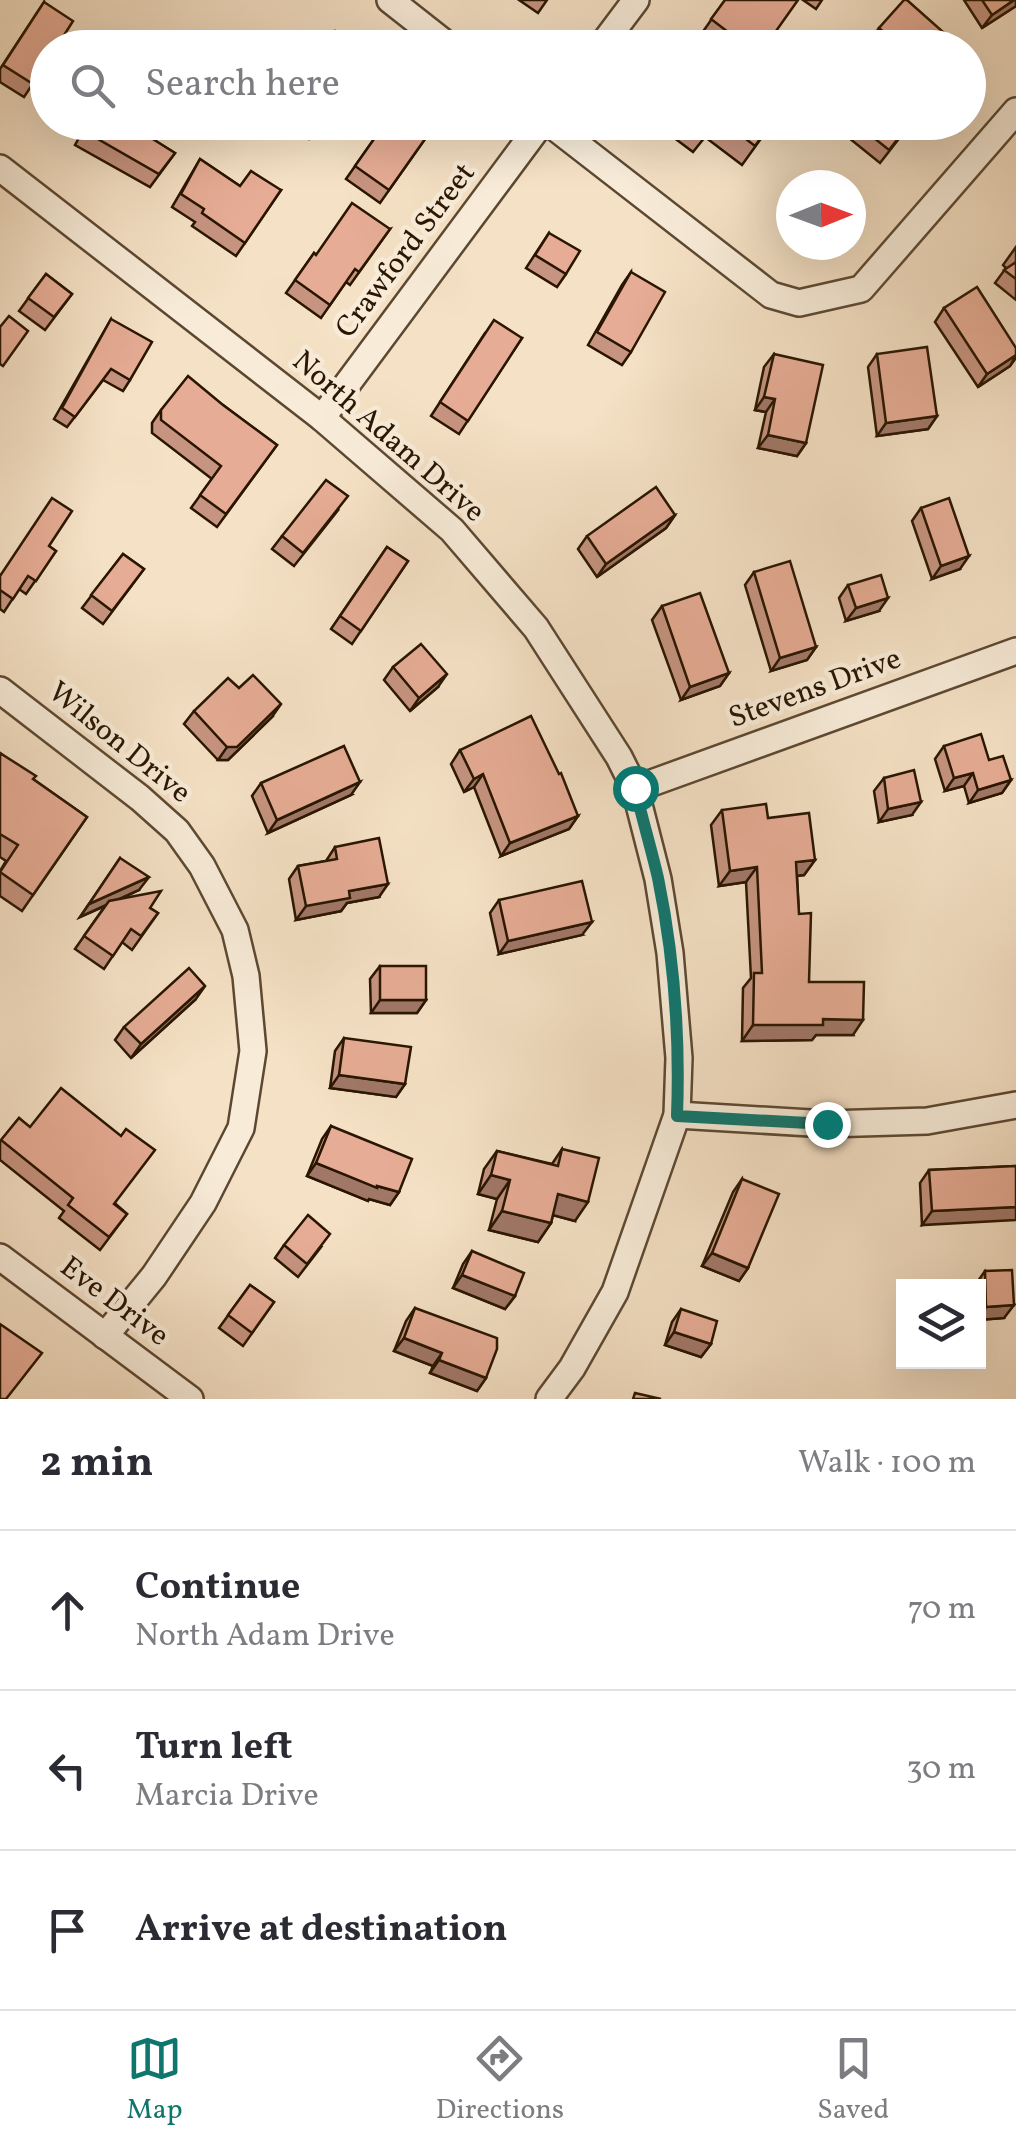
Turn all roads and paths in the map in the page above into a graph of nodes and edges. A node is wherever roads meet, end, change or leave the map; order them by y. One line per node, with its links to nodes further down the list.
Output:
1 (390, 0): 3 (street)
2 (636, 0): 4 (street)
3 (428, 30)
4 (614, 30)
5 (1016, 112): 7 (street)
6 (531, 140): 9 (street, Crawford Street)
7 (569, 140)
8 (0, 168): 9 (street, North Adam Drive)
9 (322, 418): 12 (street, North Adam Drive)
10 (1016, 651): 12 (street, Stevens Drive)
11 (0, 690): 16 (street, Wilson Drive)
12 (635, 788): 14 (street, North Adam Drive)
13 (1016, 1105): 14 (street)
14 (677, 1116): 18 (street, North Adam Drive)
15 (0, 1257): 16 (street, Eve Drive)
16 (106, 1336): 17 (street, Eve Drive)
17 (190, 1399)
18 (550, 1399)

